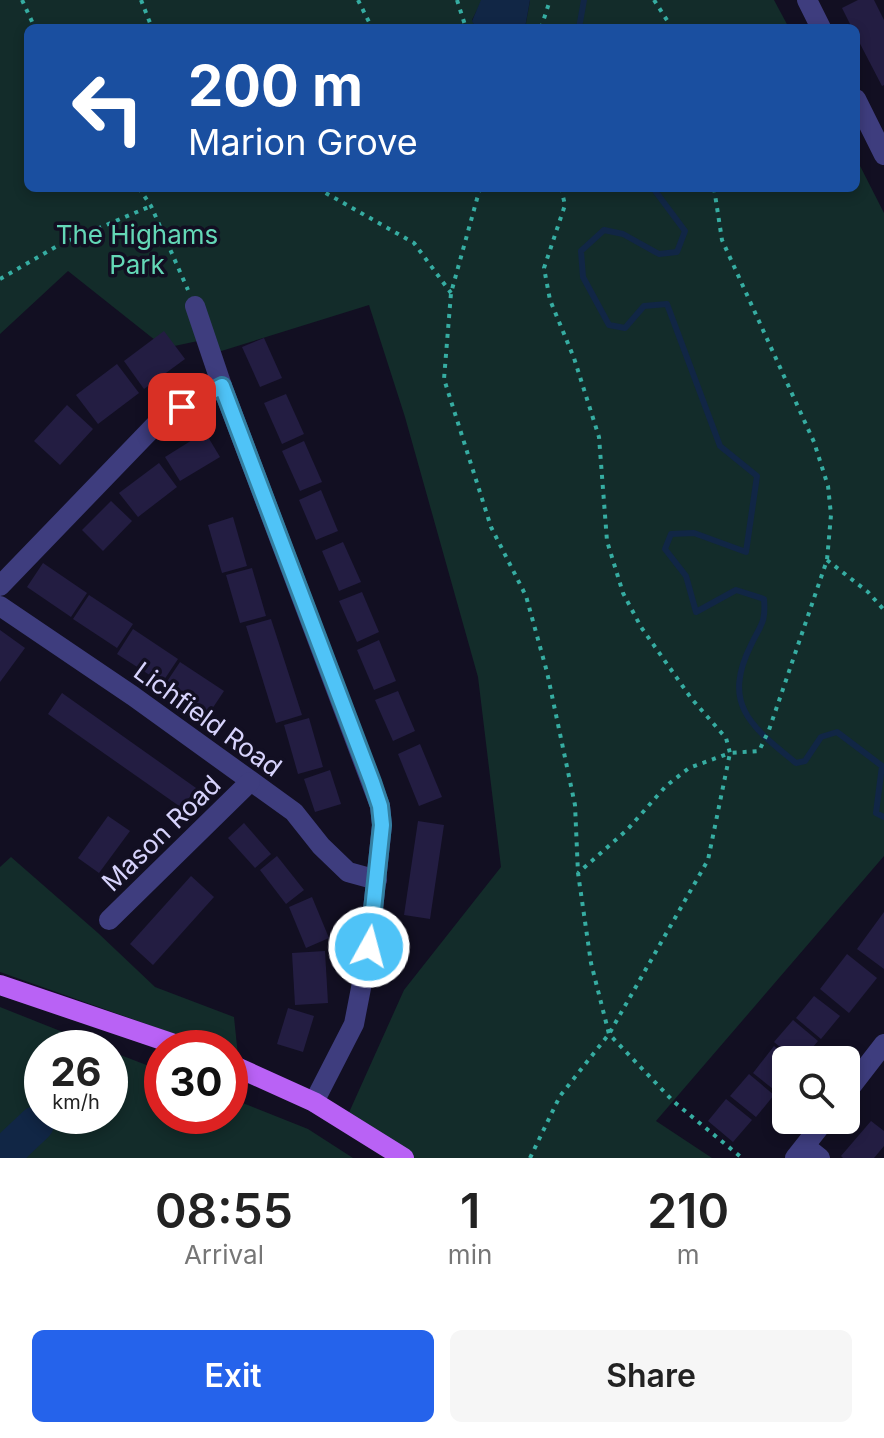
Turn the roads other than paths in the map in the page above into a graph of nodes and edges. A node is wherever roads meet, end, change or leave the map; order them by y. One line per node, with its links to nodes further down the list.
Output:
1 (807, 0): 2 (street)
2 (819, 24)
3 (860, 107): 4 (street)
4 (884, 155)
5 (195, 306): 6 (street)
6 (222, 386): 7 (street); 10 (street)
7 (0, 586)
8 (0, 606): 9 (street, Lichfield Road)
9 (250, 782): 10 (street, Lichfield Road); 11 (street, Mason Road)
10 (377, 880): 17 (street)
11 (109, 920)
12 (0, 985): 13 (main road)
13 (144, 1034)
14 (884, 1044): 16 (street)
15 (248, 1072): 17 (main road)
16 (860, 1075)
17 (314, 1102): 20 (main road)
18 (818, 1134): 19 (street)
19 (807, 1154)
20 (404, 1158)

